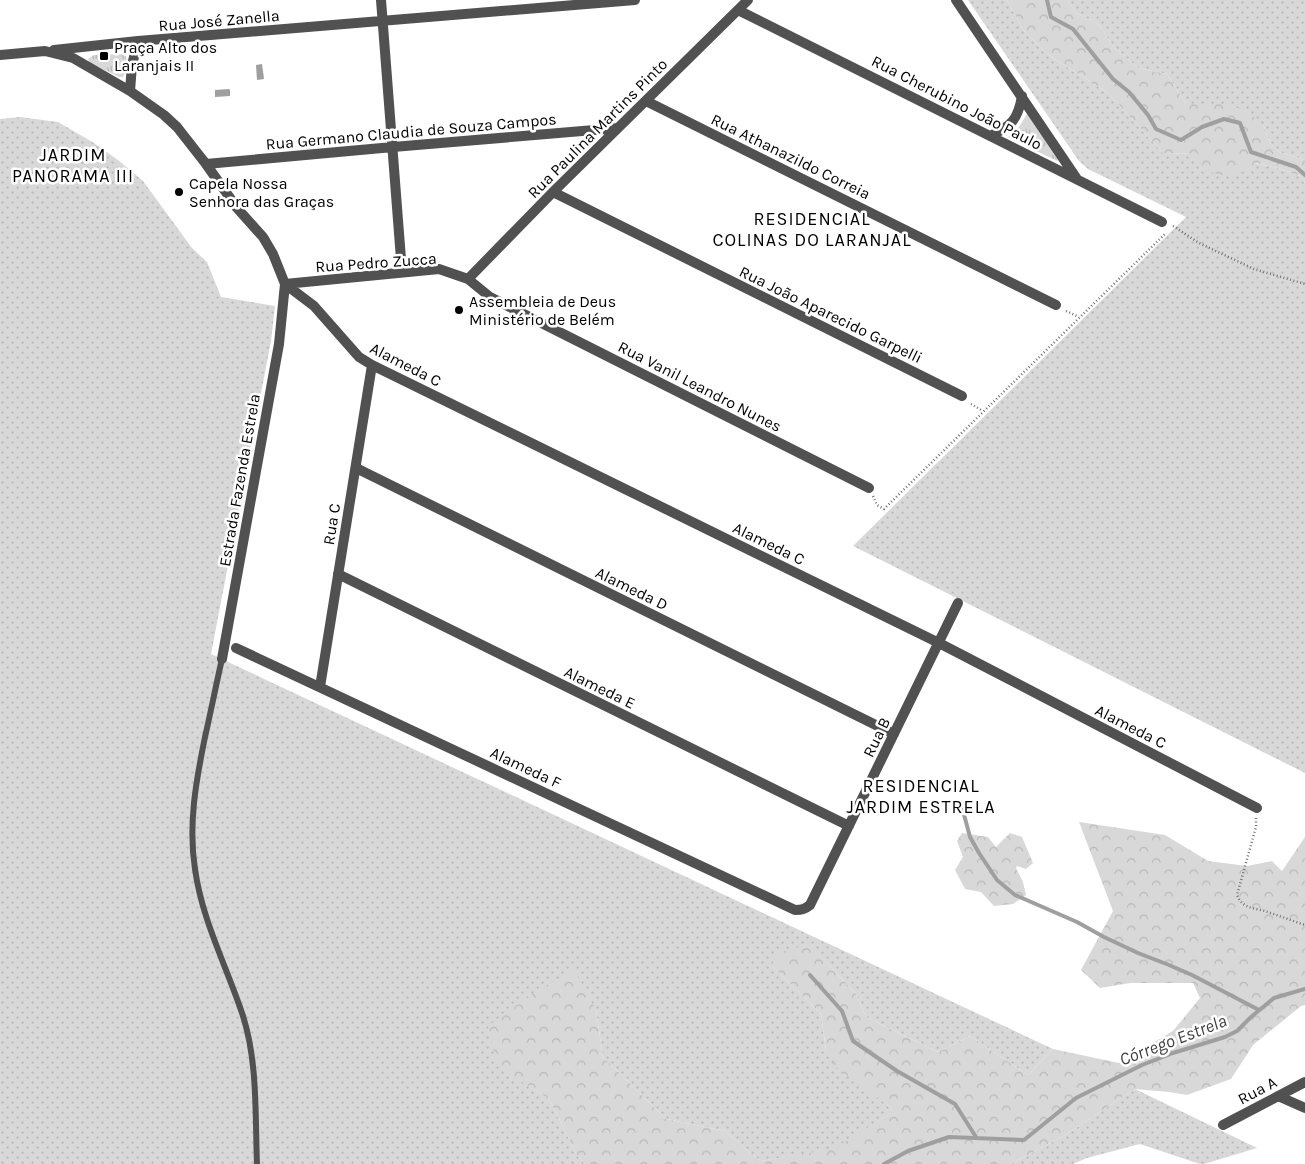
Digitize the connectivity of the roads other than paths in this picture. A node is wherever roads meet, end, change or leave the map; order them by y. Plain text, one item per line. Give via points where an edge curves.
1 (381, 0) edge
2 (636, 0) edge
3 (748, 0) edge
4 (956, 0) edge
5 (738, 10) junction
6 (383, 22) junction
7 (138, 41) junction
8 (45, 52) junction
9 (0, 55) edge
10 (130, 91) junction
11 (1022, 96) junction
12 (646, 101) junction
13 (618, 128) junction
14 (990, 136) junction
15 (392, 147) junction
16 (206, 164) junction
17 (1078, 179) junction
18 (553, 192) junction
19 (1162, 222) road end
20 (402, 272) junction
21 (468, 279) junction
22 (286, 284) junction
23 (1056, 305) road end
24 (372, 365) junction
25 (962, 396) road end
26 (356, 468) junction
27 (869, 488) road end
28 (338, 574) junction
29 (958, 603) dead end
30 (939, 643) junction
31 (236, 648) dead end
32 (222, 659) joint
33 (320, 687) junction
34 (894, 734) junction
35 (1257, 808) road end
36 (849, 826) junction
37 (804, 910) joint
38 (1305, 1082) edge
39 (1278, 1096) junction
40 (1305, 1108) edge
41 (1223, 1125) dead end
42 (258, 1164) edge

1 - 6 street
2 - 6 street, Rua José Zanella
3 - 5 street, Rua Paulina Martins Pinto
4 - 11 street
5 - 12 street, Rua Paulina Martins Pinto
5 - 14 street, Rua Cherubino João Paulo
6 - 7 street, Rua José Zanella
6 - 15 street
7 - 8 street, Rua José Zanella
7 - 10 street
8 - 9 street
8 - 10 street via 79,61
10 - 16 street via 164,115
11 - 14 street via 1016,118
11 - 17 street
12 - 13 street, Rua Paulina Martins Pinto
12 - 23 street, Rua Athanazildo Correia
13 - 15 street, Rua Germano Claudia de Souza Campos
13 - 18 street, Rua Paulina Martins Pinto
14 - 17 street, Rua Cherubino João Paulo
15 - 16 street, Rua Germano Claudia de Souza Campos
15 - 20 street
16 - 22 street via 237,208 267,242
17 - 19 street, Rua Cherubino João Paulo
18 - 21 street, Rua Paulina Martins Pinto
18 - 25 street, Rua João Aparecido Garpelli
20 - 21 street, Rua Pedro Zucca via 439,269
20 - 22 street, Rua Pedro Zucca
21 - 27 street, Rua Vanil Leandro Nunes via 490,297
22 - 24 street, Alameda C via 314,306 359,357
22 - 32 street, Estrada Fazenda Estrela via 279,344
24 - 26 street, Rua C
24 - 30 street, Alameda C
26 - 28 street, Rua C
26 - 34 street, Alameda D
28 - 33 street, Rua C
28 - 36 street, Alameda E
29 - 30 street, Rua B
30 - 34 street, Rua B
30 - 35 street, Alameda C
31 - 33 street, Alameda F
32 - 42 lane via 196,783 192,839 194,869 212,936 248,1036 254,1074
33 - 37 street, Alameda F via 795,910
34 - 36 street, Rua B
36 - 37 street, Rua B via 810,905
38 - 39 street, Rua A
39 - 40 street
39 - 41 street, Rua A

